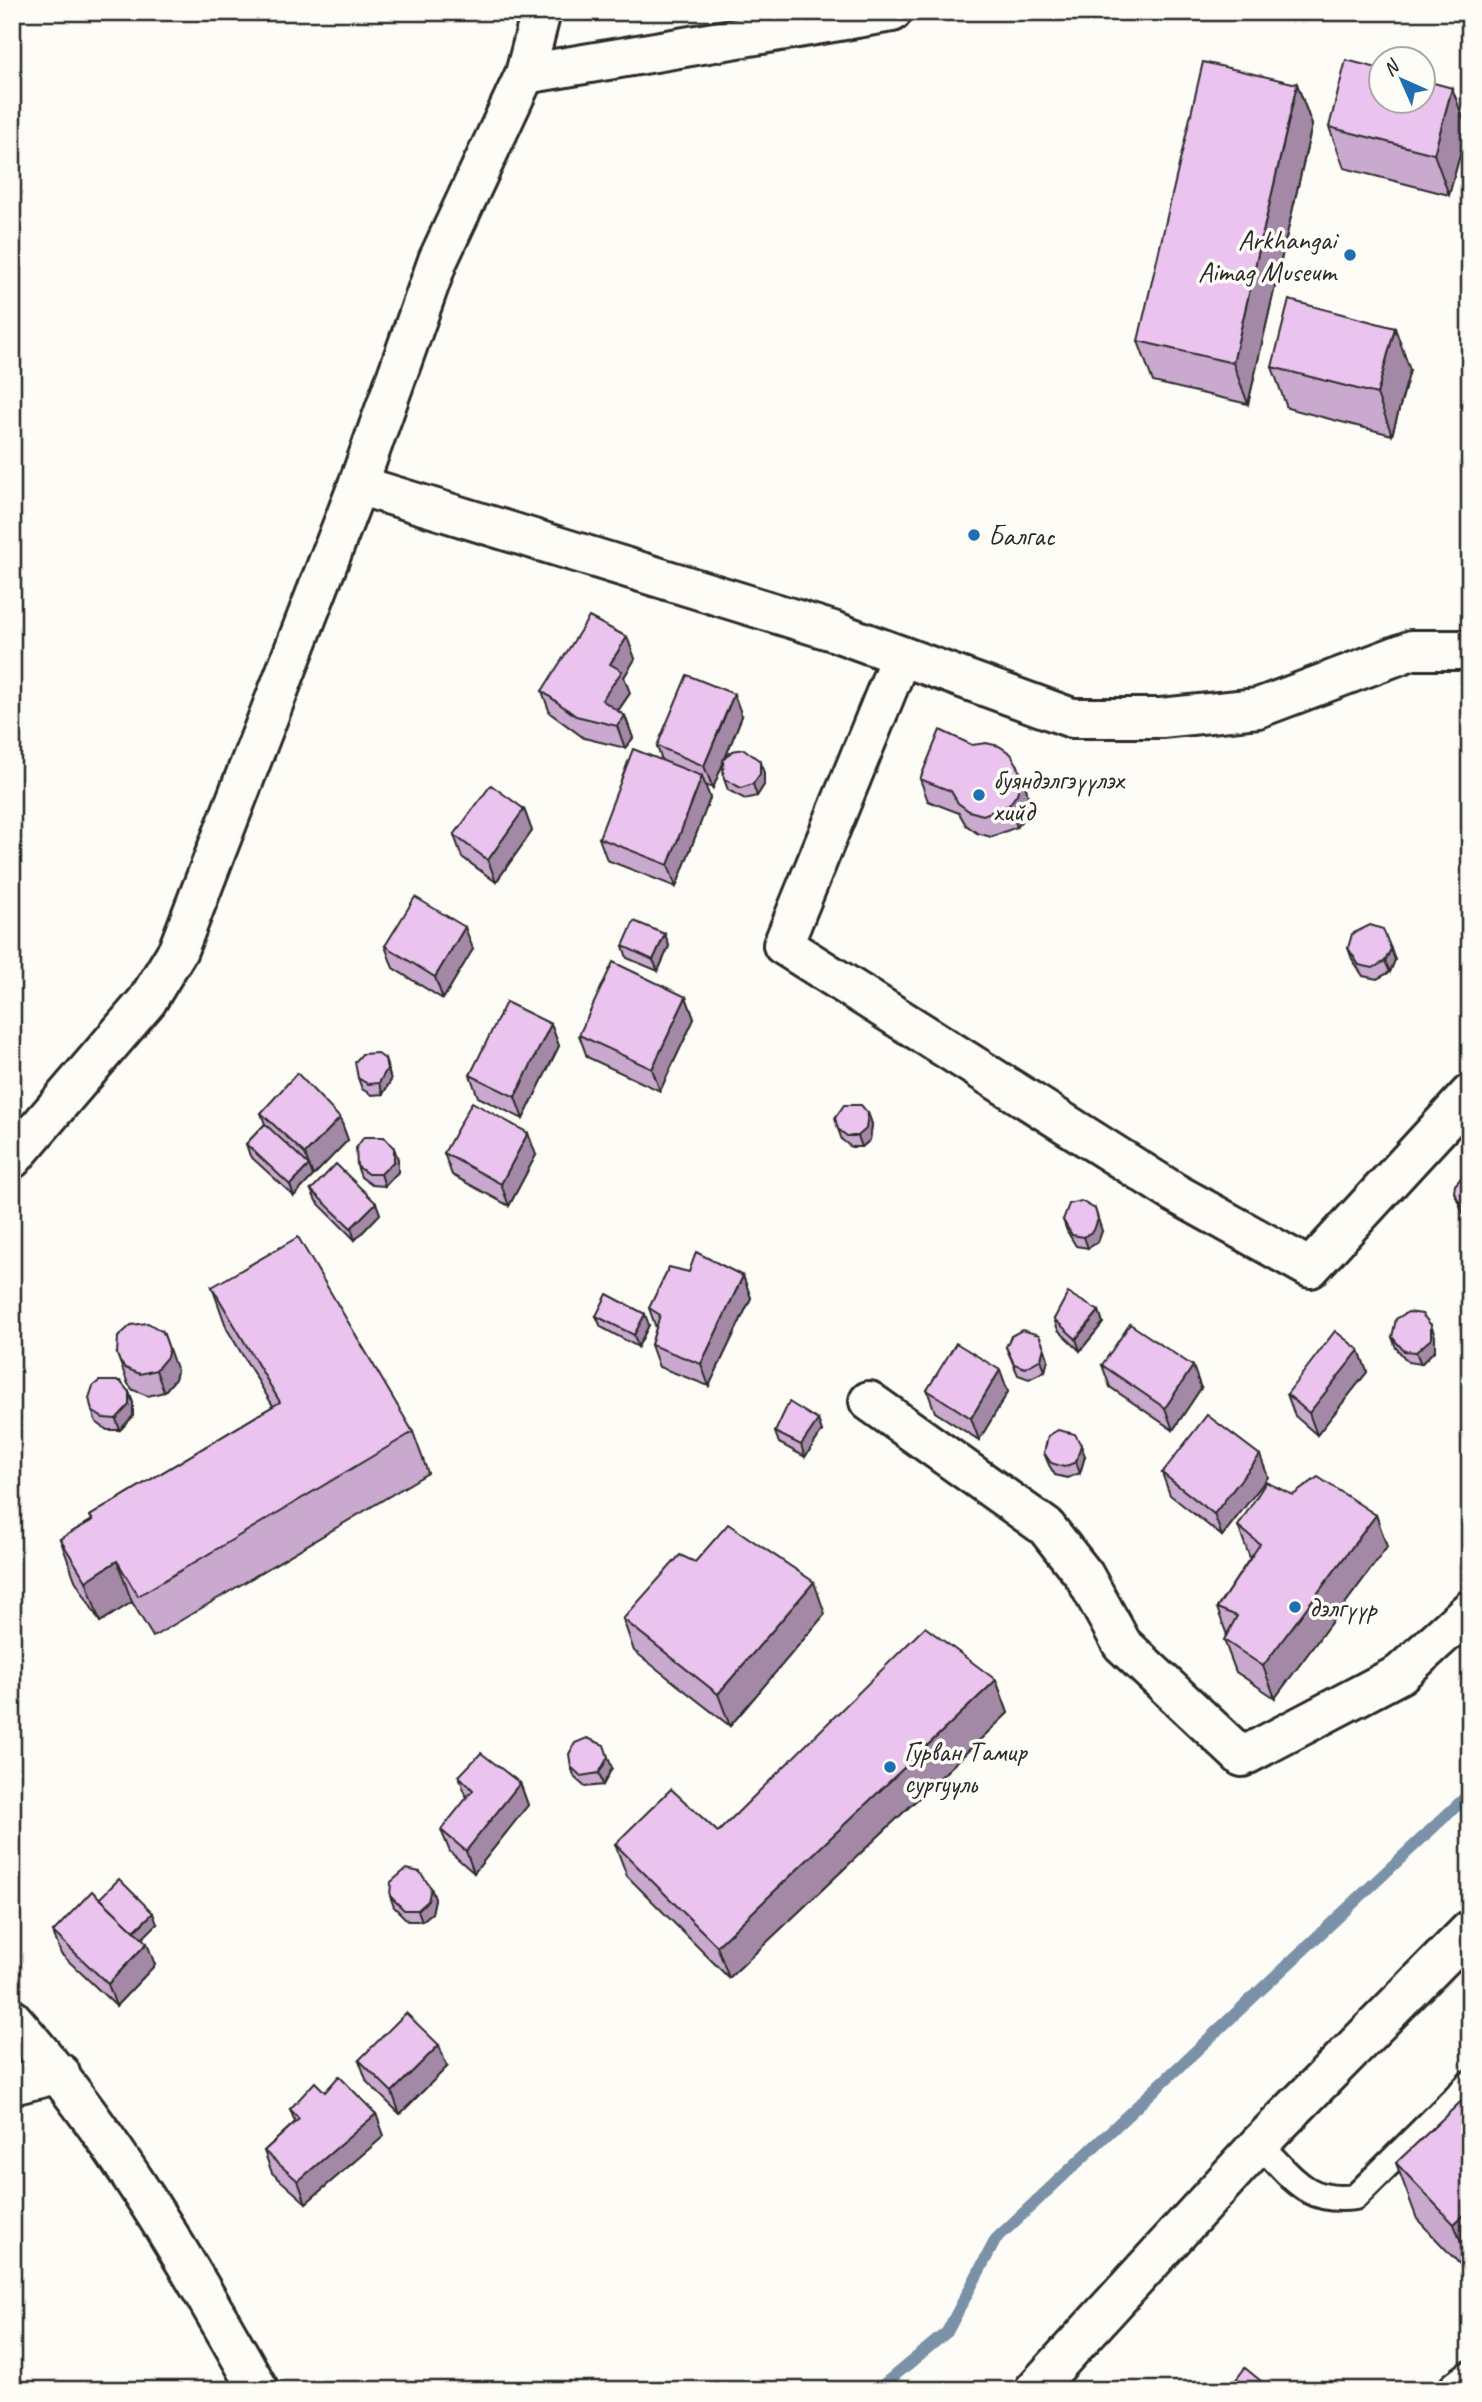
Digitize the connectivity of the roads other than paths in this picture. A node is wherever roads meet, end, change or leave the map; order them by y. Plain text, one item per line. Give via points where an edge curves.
1 (541, 12) edge
2 (892, 12) edge
3 (526, 75) junction
4 (358, 485) junction
5 (1470, 650) edge
6 (901, 656) junction
7 (1470, 1094) edge
8 (12, 1159) edge
9 (869, 1401) dead end
10 (1470, 1610) edge
11 (1470, 1930) edge
12 (12, 2019) edge
13 (60, 2073) junction
14 (1470, 2083) edge
15 (12, 2085) edge
16 (1259, 2144) junction
17 (1470, 2381) edge
18 (260, 2390) edge
19 (1034, 2390) edge
20 (1458, 2390) edge

1 - 3 street
2 - 3 street
3 - 4 street via 438,260
4 - 6 street
4 - 8 street via 178,950 146,1001
5 - 6 street via 1412,650 1258,708 1161,718 1072,718
6 - 7 street via 783,945 1175,1193 1310,1268
9 - 10 street via 1046,1527 1084,1575 1122,1644 1242,1757 1400,1674
11 - 16 street
12 - 13 street
13 - 15 street
13 - 18 street via 179,2248
14 - 16 lane via 1354,2197 1330,2201 1307,2191
16 - 19 street
17 - 20 street

